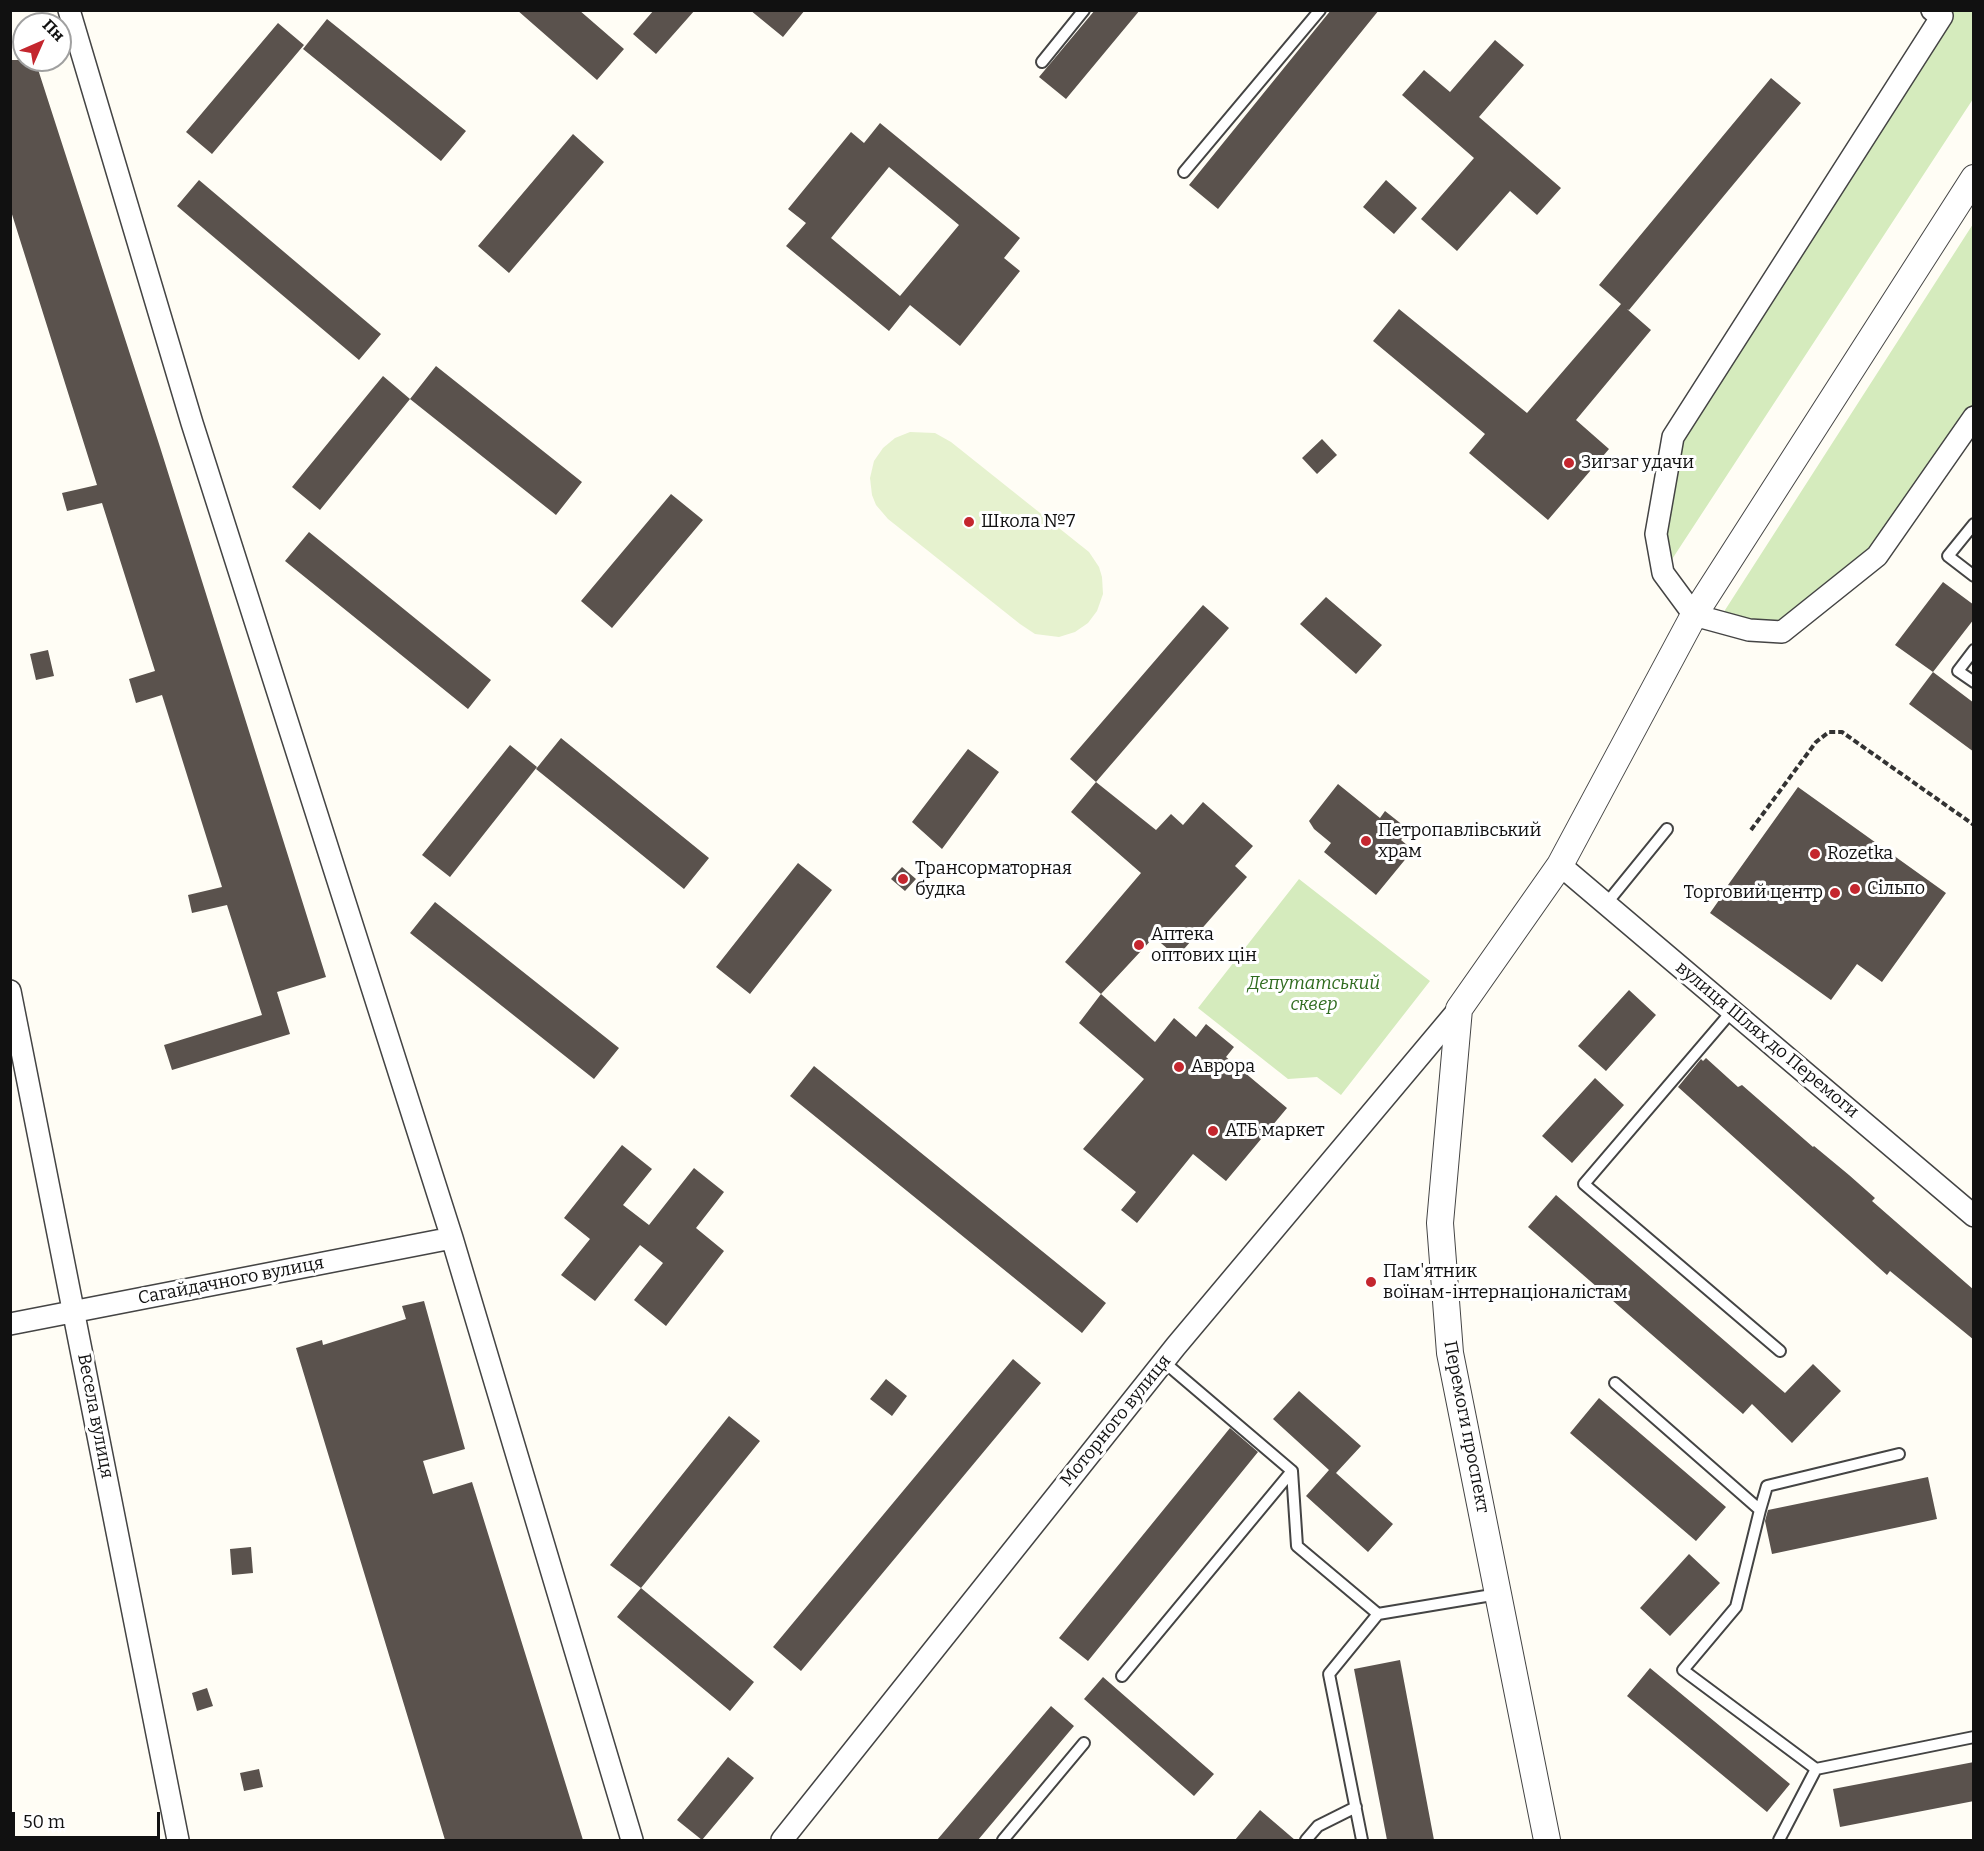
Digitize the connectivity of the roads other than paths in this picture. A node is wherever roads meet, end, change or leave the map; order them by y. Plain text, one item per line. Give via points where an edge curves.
1 (69, 10) edge
2 (1084, 10) edge
3 (1320, 10) edge
4 (1932, 10) edge
5 (1042, 62) dead end
6 (1184, 172) dead end
7 (1974, 178) edge
8 (1974, 417) edge
9 (1974, 524) edge
10 (1974, 576) edge
11 (1694, 615) junction
12 (1974, 650) edge
13 (1974, 682) edge
14 (1667, 829) dead end
15 (1560, 865) junction
16 (1606, 904) junction
17 (10, 991) edge
18 (1459, 1009) junction
19 (1732, 1011) junction
20 (1974, 1216) edge
21 (452, 1238) junction
22 (75, 1311) junction
23 (10, 1324) edge
24 (1780, 1351) dead end
25 (1164, 1362) junction
26 (1615, 1383) dead end
27 (1899, 1454) dead end
28 (1292, 1471) junction
29 (1760, 1510) junction
30 (1498, 1594) junction
31 (1378, 1614) junction
32 (1122, 1676) dead end
33 (1974, 1737) edge
34 (1084, 1743) dead end
35 (1815, 1769) junction
36 (1356, 1808) junction
37 (178, 1840) edge
38 (632, 1840) edge
39 (782, 1840) edge
40 (1003, 1840) edge
41 (1306, 1840) edge
42 (1362, 1840) edge
43 (1547, 1840) edge
44 (1779, 1840) edge

1 - 21 street via 196,434
2 - 5 lane
3 - 6 lane
4 - 11 street via 1942,16 1673,438 1656,534 1663,573
7 - 11 street
8 - 11 street via 1877,556 1782,632 1749,630
9 - 10 lane via 1948,556
11 - 15 street
12 - 13 lane via 1959,670
14 - 16 lane
15 - 16 street, вулиця Шлях до Перемоги
15 - 18 street
16 - 19 street, вулиця Шлях до Перемоги
17 - 22 street, Весела вулиця
18 - 25 street, Моторного вулиця
18 - 30 street, Перемоги проспект via 1440,1223 1450,1353
19 - 20 street, вулиця Шлях до Перемоги
19 - 24 lane via 1584,1184
21 - 22 street, Сагайдачного вулиця
21 - 38 street
22 - 23 street, Сагайдачного вулиця
22 - 37 street, Весела вулиця
25 - 28 lane
25 - 39 street, Моторного вулиця
26 - 29 lane
27 - 29 lane via 1767,1486
28 - 31 lane via 1297,1546
28 - 32 lane
29 - 35 lane via 1736,1607 1683,1670
30 - 31 lane
30 - 43 street, Перемоги проспект
31 - 36 lane via 1329,1674
33 - 35 lane
34 - 40 lane
35 - 44 lane
36 - 41 lane via 1318,1826
36 - 42 lane

